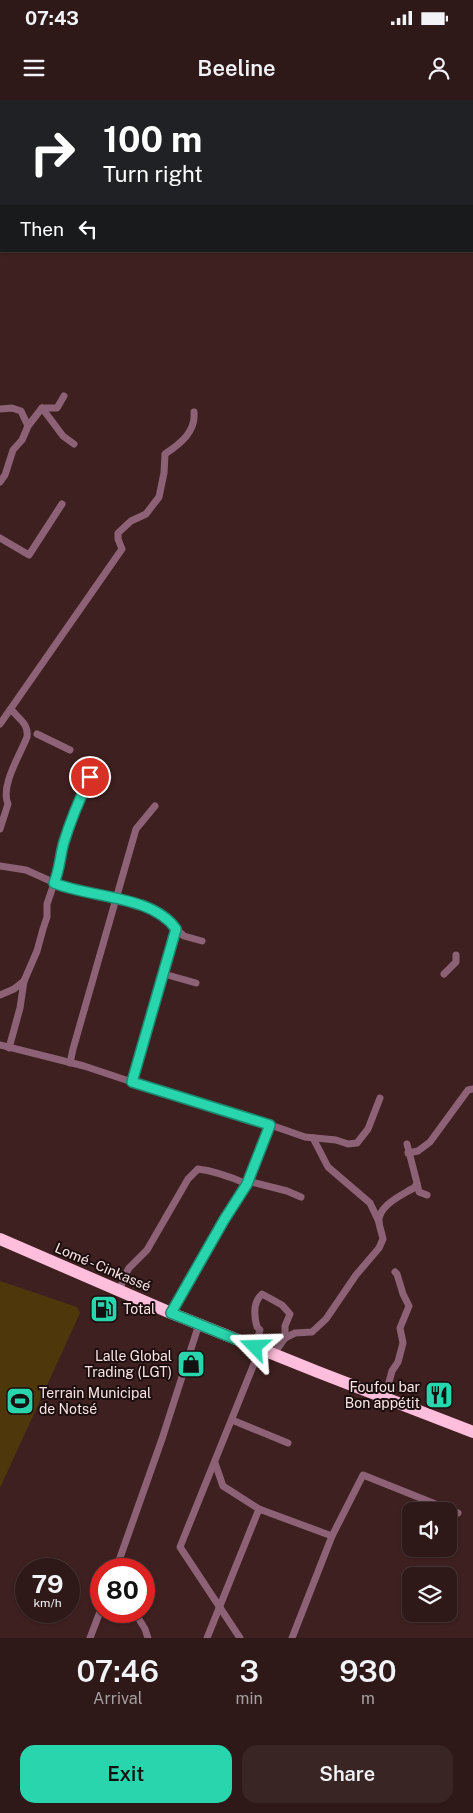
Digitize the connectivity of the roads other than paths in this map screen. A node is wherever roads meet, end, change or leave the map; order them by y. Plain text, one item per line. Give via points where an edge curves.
1 (64, 396) dead end
2 (42, 408) junction
3 (0, 409) edge
4 (194, 412) dead end
5 (28, 426) junction
6 (74, 444) dead end
7 (0, 482) edge
8 (62, 504) dead end
9 (0, 538) edge
10 (12, 709) junction
11 (0, 724) edge
12 (37, 734) dead end
13 (70, 750) dead end
14 (108, 778) dead end
15 (155, 806) dead end
16 (0, 829) edge
17 (0, 866) edge
18 (54, 883) junction
19 (116, 898) junction
20 (176, 929) junction
21 (202, 941) dead end
22 (456, 955) dead end
23 (164, 974) junction
24 (444, 974) dead end
25 (24, 981) junction
26 (196, 983) dead end
27 (0, 995) edge
28 (0, 1045) edge
29 (9, 1048) junction
30 (70, 1063) junction
31 (132, 1082) junction
32 (473, 1089) edge
33 (380, 1098) dead end
34 (270, 1125) junction
35 (313, 1138) junction
36 (407, 1144) dead end
37 (408, 1153) junction
38 (247, 1182) junction
39 (417, 1183) junction
40 (408, 1192) junction
41 (301, 1197) dead end
42 (379, 1222) junction
43 (0, 1239) edge
44 (394, 1272) dead end
45 (120, 1291) junction
46 (171, 1313) junction
47 (199, 1324) junction
48 (285, 1338) junction
49 (257, 1348) junction
50 (274, 1354) junction
51 (390, 1400) junction
52 (232, 1420) junction
53 (473, 1432) edge
54 (288, 1443) dead end
55 (215, 1463) junction
56 (259, 1509) junction
57 (458, 1513) dead end
58 (332, 1536) junction
59 (120, 1558) edge
60 (220, 1608) junction
61 (96, 1623) edge
62 (141, 1623) edge
63 (145, 1629) junction
64 (90, 1638) edge
65 (142, 1638) edge
66 (148, 1638) edge
67 (207, 1638) edge
68 (240, 1638) edge
69 (292, 1638) edge

1 - 2 street via 57,408
2 - 5 street
2 - 6 street via 63,436
3 - 5 street via 21,411
4 - 10 street via 195,420 188,435 165,454 159,497 146,514 131,521 118,534 122,550
5 - 7 street
8 - 9 street via 29,555
10 - 11 street
10 - 16 street via 26,724 28,732 6,788 8,804
12 - 13 street
14 - 18 street via 90,777 73,814
15 - 19 street via 136,829
17 - 18 street via 26,870
18 - 19 street
18 - 25 street via 39,944
19 - 20 street via 160,913
19 - 30 street
20 - 21 street via 184,936
20 - 23 street
22 - 24 street via 456,962
23 - 26 street
23 - 31 street
25 - 27 street
25 - 29 street
28 - 29 street
29 - 30 street
30 - 31 street
31 - 34 street
32 - 37 street via 468,1090 430,1142 418,1152
33 - 35 street via 368,1129 357,1143
34 - 35 street
34 - 38 street
35 - 42 street via 328,1167 370,1202
36 - 37 street
37 - 39 street
38 - 41 street
38 - 45 street via 198,1169 188,1179 147,1250 129,1268
38 - 46 street
39 - 40 street
39 - 40 street via 423,1193
40 - 42 street via 387,1204
42 - 48 street via 384,1239 326,1319 312,1332
43 - 45 highway, Lomé - Cinkassé
44 - 51 street via 409,1306 400,1328 403,1343 389,1382
45 - 46 highway, Lomé - Cinkassé
46 - 47 highway, Lomé - Cinkassé
47 - 49 highway, Lomé - Cinkassé
47 - 59 street
48 - 49 street via 290,1314 282,1305 262,1294 255,1303 256,1323 260,1330
48 - 50 street
49 - 50 highway, Lomé - Cinkassé
49 - 52 street
50 - 51 highway, Lomé - Cinkassé
51 - 53 highway, Lomé - Cinkassé
52 - 54 street
52 - 55 street
55 - 56 street via 223,1486
55 - 60 street via 180,1547
56 - 58 street
56 - 60 street
57 - 58 street via 363,1475
58 - 69 street
60 - 67 street
60 - 68 street
61 - 64 street
62 - 63 street
63 - 65 street
63 - 66 street

